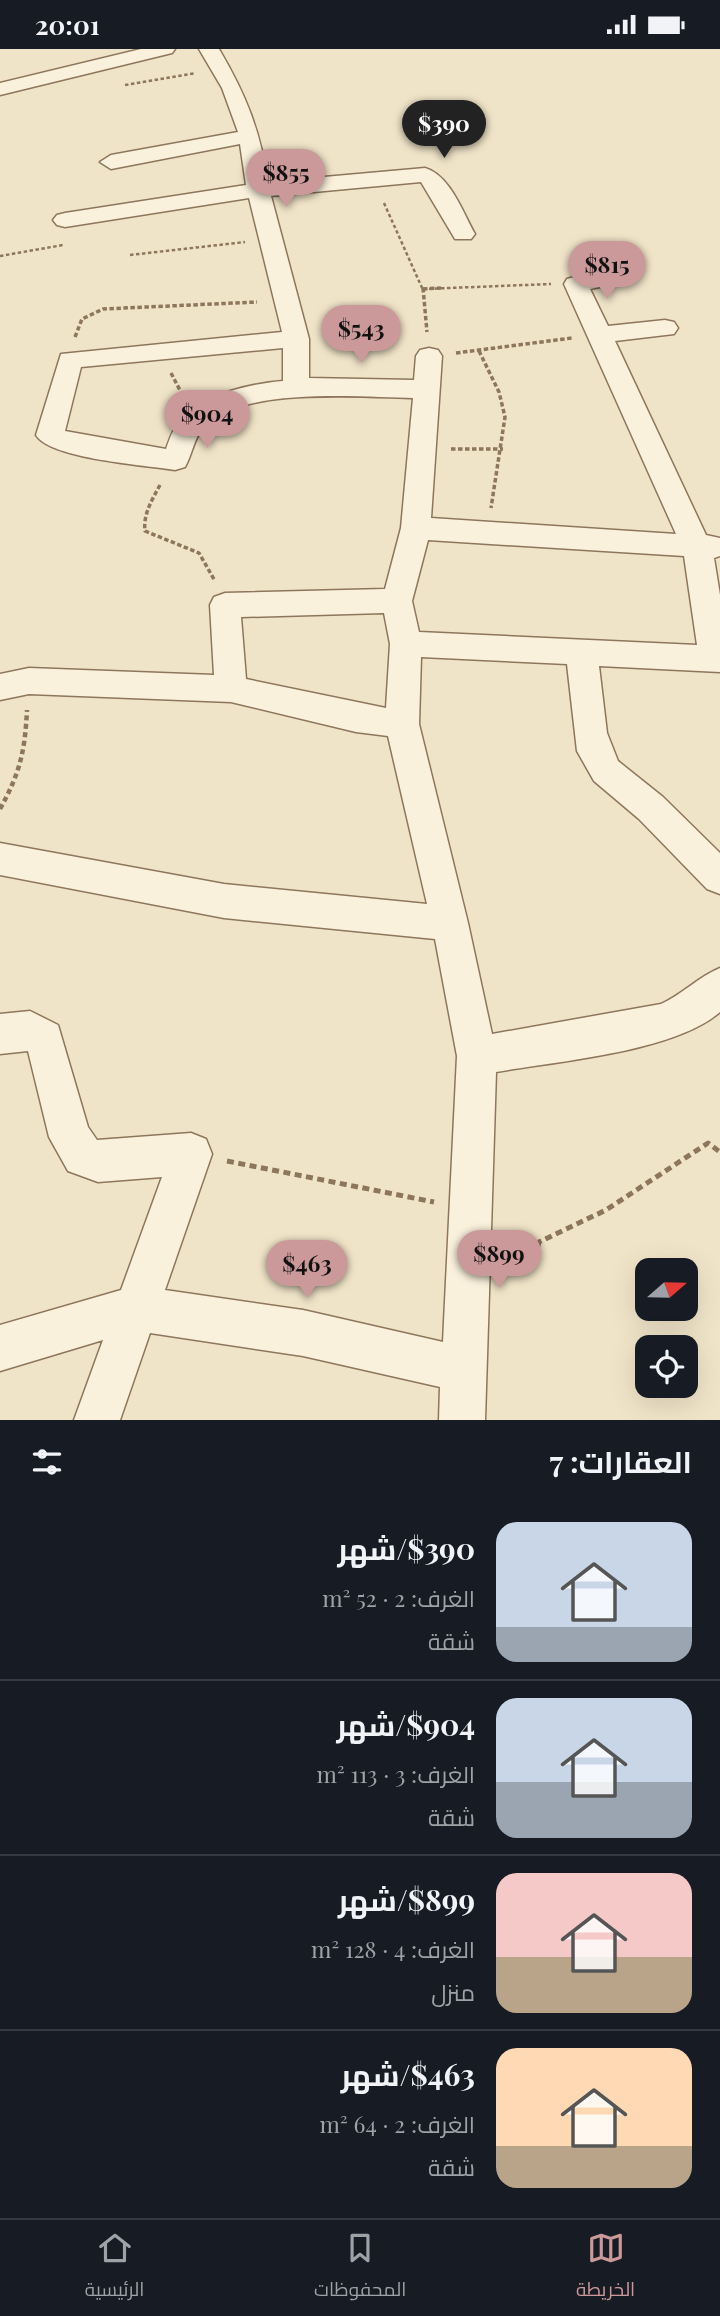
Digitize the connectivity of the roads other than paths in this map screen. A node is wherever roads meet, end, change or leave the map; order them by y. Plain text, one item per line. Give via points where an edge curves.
1 (166, 49) edge
2 (215, 59) edge
3 (0, 89) edge
4 (250, 136) junction
5 (111, 162) dead end
6 (258, 190) junction
7 (65, 220) dead end
8 (463, 234) dead end
9 (621, 276) dead end
10 (665, 328) dead end
11 (597, 335) junction
12 (296, 339) junction
13 (429, 356) road end
14 (296, 389) junction
15 (425, 389) junction
16 (416, 528) junction
17 (709, 547) edge
18 (397, 601) junction
19 (406, 644) junction
20 (582, 655) junction
21 (718, 659) edge
22 (15, 684) edge
23 (231, 689) junction
24 (402, 724) junction
25 (0, 859) edge
26 (720, 877) edge
27 (450, 923) junction
28 (720, 987) edge
29 (0, 1034) edge
30 (477, 1056) junction
31 (136, 1308) junction
32 (0, 1348) edge
33 (464, 1370) junction
34 (97, 1420) edge
35 (462, 1420) edge

1 - 3 street
2 - 4 street
4 - 5 street
4 - 6 street
6 - 7 street
6 - 8 street via 431,177
6 - 12 street
9 - 11 street via 576,283
10 - 11 street
11 - 17 street
12 - 14 street
12 - 14 street via 70,360 50,435 64,442 175,460 195,419 248,394
13 - 15 street
14 - 15 street
15 - 16 street
16 - 17 street
16 - 18 street
17 - 21 street
18 - 19 street
18 - 23 street via 225,604
19 - 20 street
19 - 24 street
20 - 21 street
20 - 26 street via 590,733 606,771 651,808
22 - 23 street
23 - 24 street
24 - 27 street
25 - 27 street via 223,902 356,918
27 - 30 street
28 - 30 street via 694,1009 662,1023
29 - 31 street via 30,1031 44,1039 70,1137 83,1156 98,1161 191,1154
30 - 33 street
31 - 32 street
31 - 33 street via 303,1333
31 - 34 street
33 - 35 street

